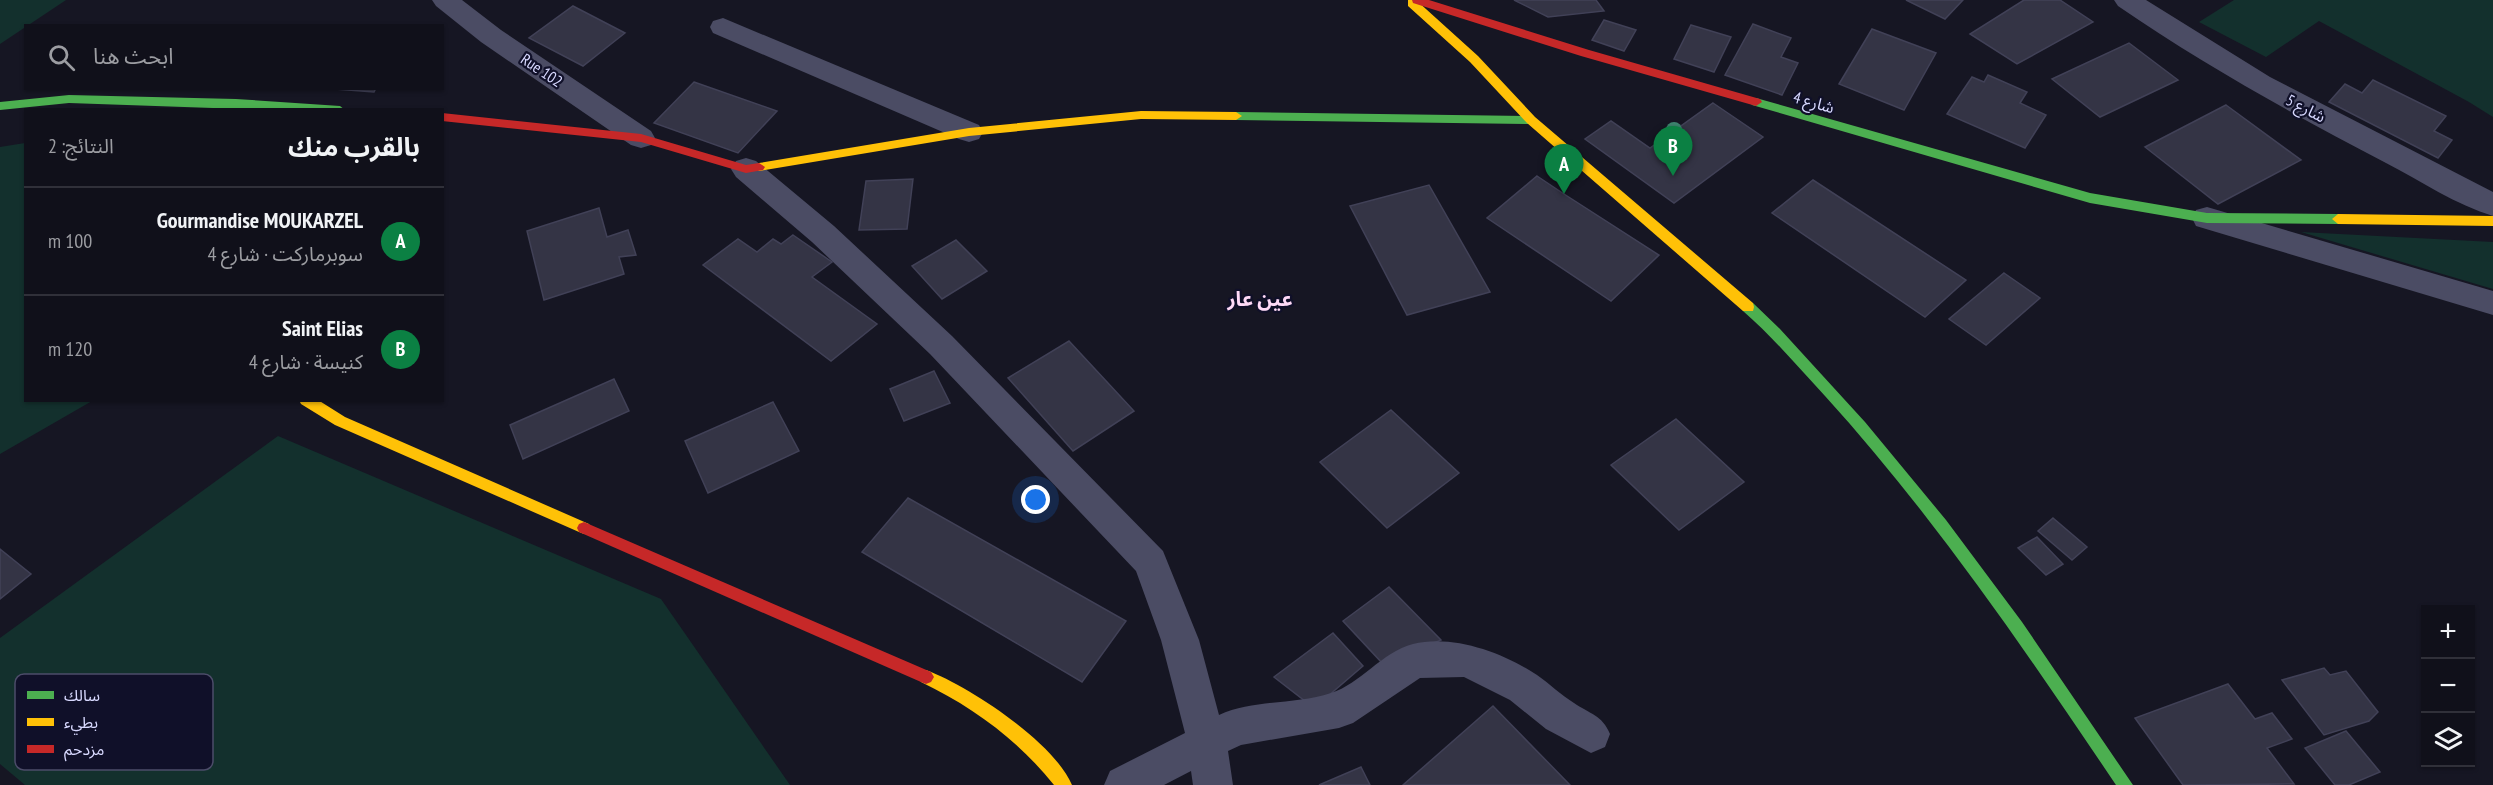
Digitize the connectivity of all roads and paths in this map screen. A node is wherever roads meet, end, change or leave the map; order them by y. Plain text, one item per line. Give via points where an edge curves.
1 (446, 0) edge
2 (1409, 0) edge
3 (1416, 0) edge
4 (2127, 0) edge
5 (723, 27) dead end
6 (74, 104) edge
7 (0, 106) edge
8 (310, 108) edge
9 (444, 117) edge
10 (1531, 120) junction
11 (969, 132) junction
12 (641, 138) junction
13 (746, 169) junction
14 (2493, 205) edge
15 (2207, 218) junction
16 (2493, 221) edge
17 (2493, 303) edge
18 (309, 402) edge
19 (1591, 734) dead end
20 (1207, 741) junction
21 (1064, 785) edge
22 (1124, 785) edge
23 (1213, 785) edge
24 (2124, 785) edge

1 - 12 street, Rue 102 via 491,36
2 - 10 street via 1474,59
3 - 15 street, شارع 4 via 1585,53 2090,198
4 - 14 street, شارع 5 via 2259,84
5 - 11 street
6 - 7 street
6 - 8 street via 236,103
9 - 12 street
10 - 11 street via 1141,115
10 - 24 street via 1752,310 1848,411 1947,530 2040,658
11 - 13 street
12 - 13 street
13 - 20 street via 824,234 941,345 1150,562 1180,640
15 - 16 street, شارع 4
15 - 17 street
18 - 21 street via 340,422 954,689 1010,726 1049,764
19 - 20 street via 1523,687 1464,660 1414,661 1339,710 1236,727
20 - 22 street
20 - 23 street

